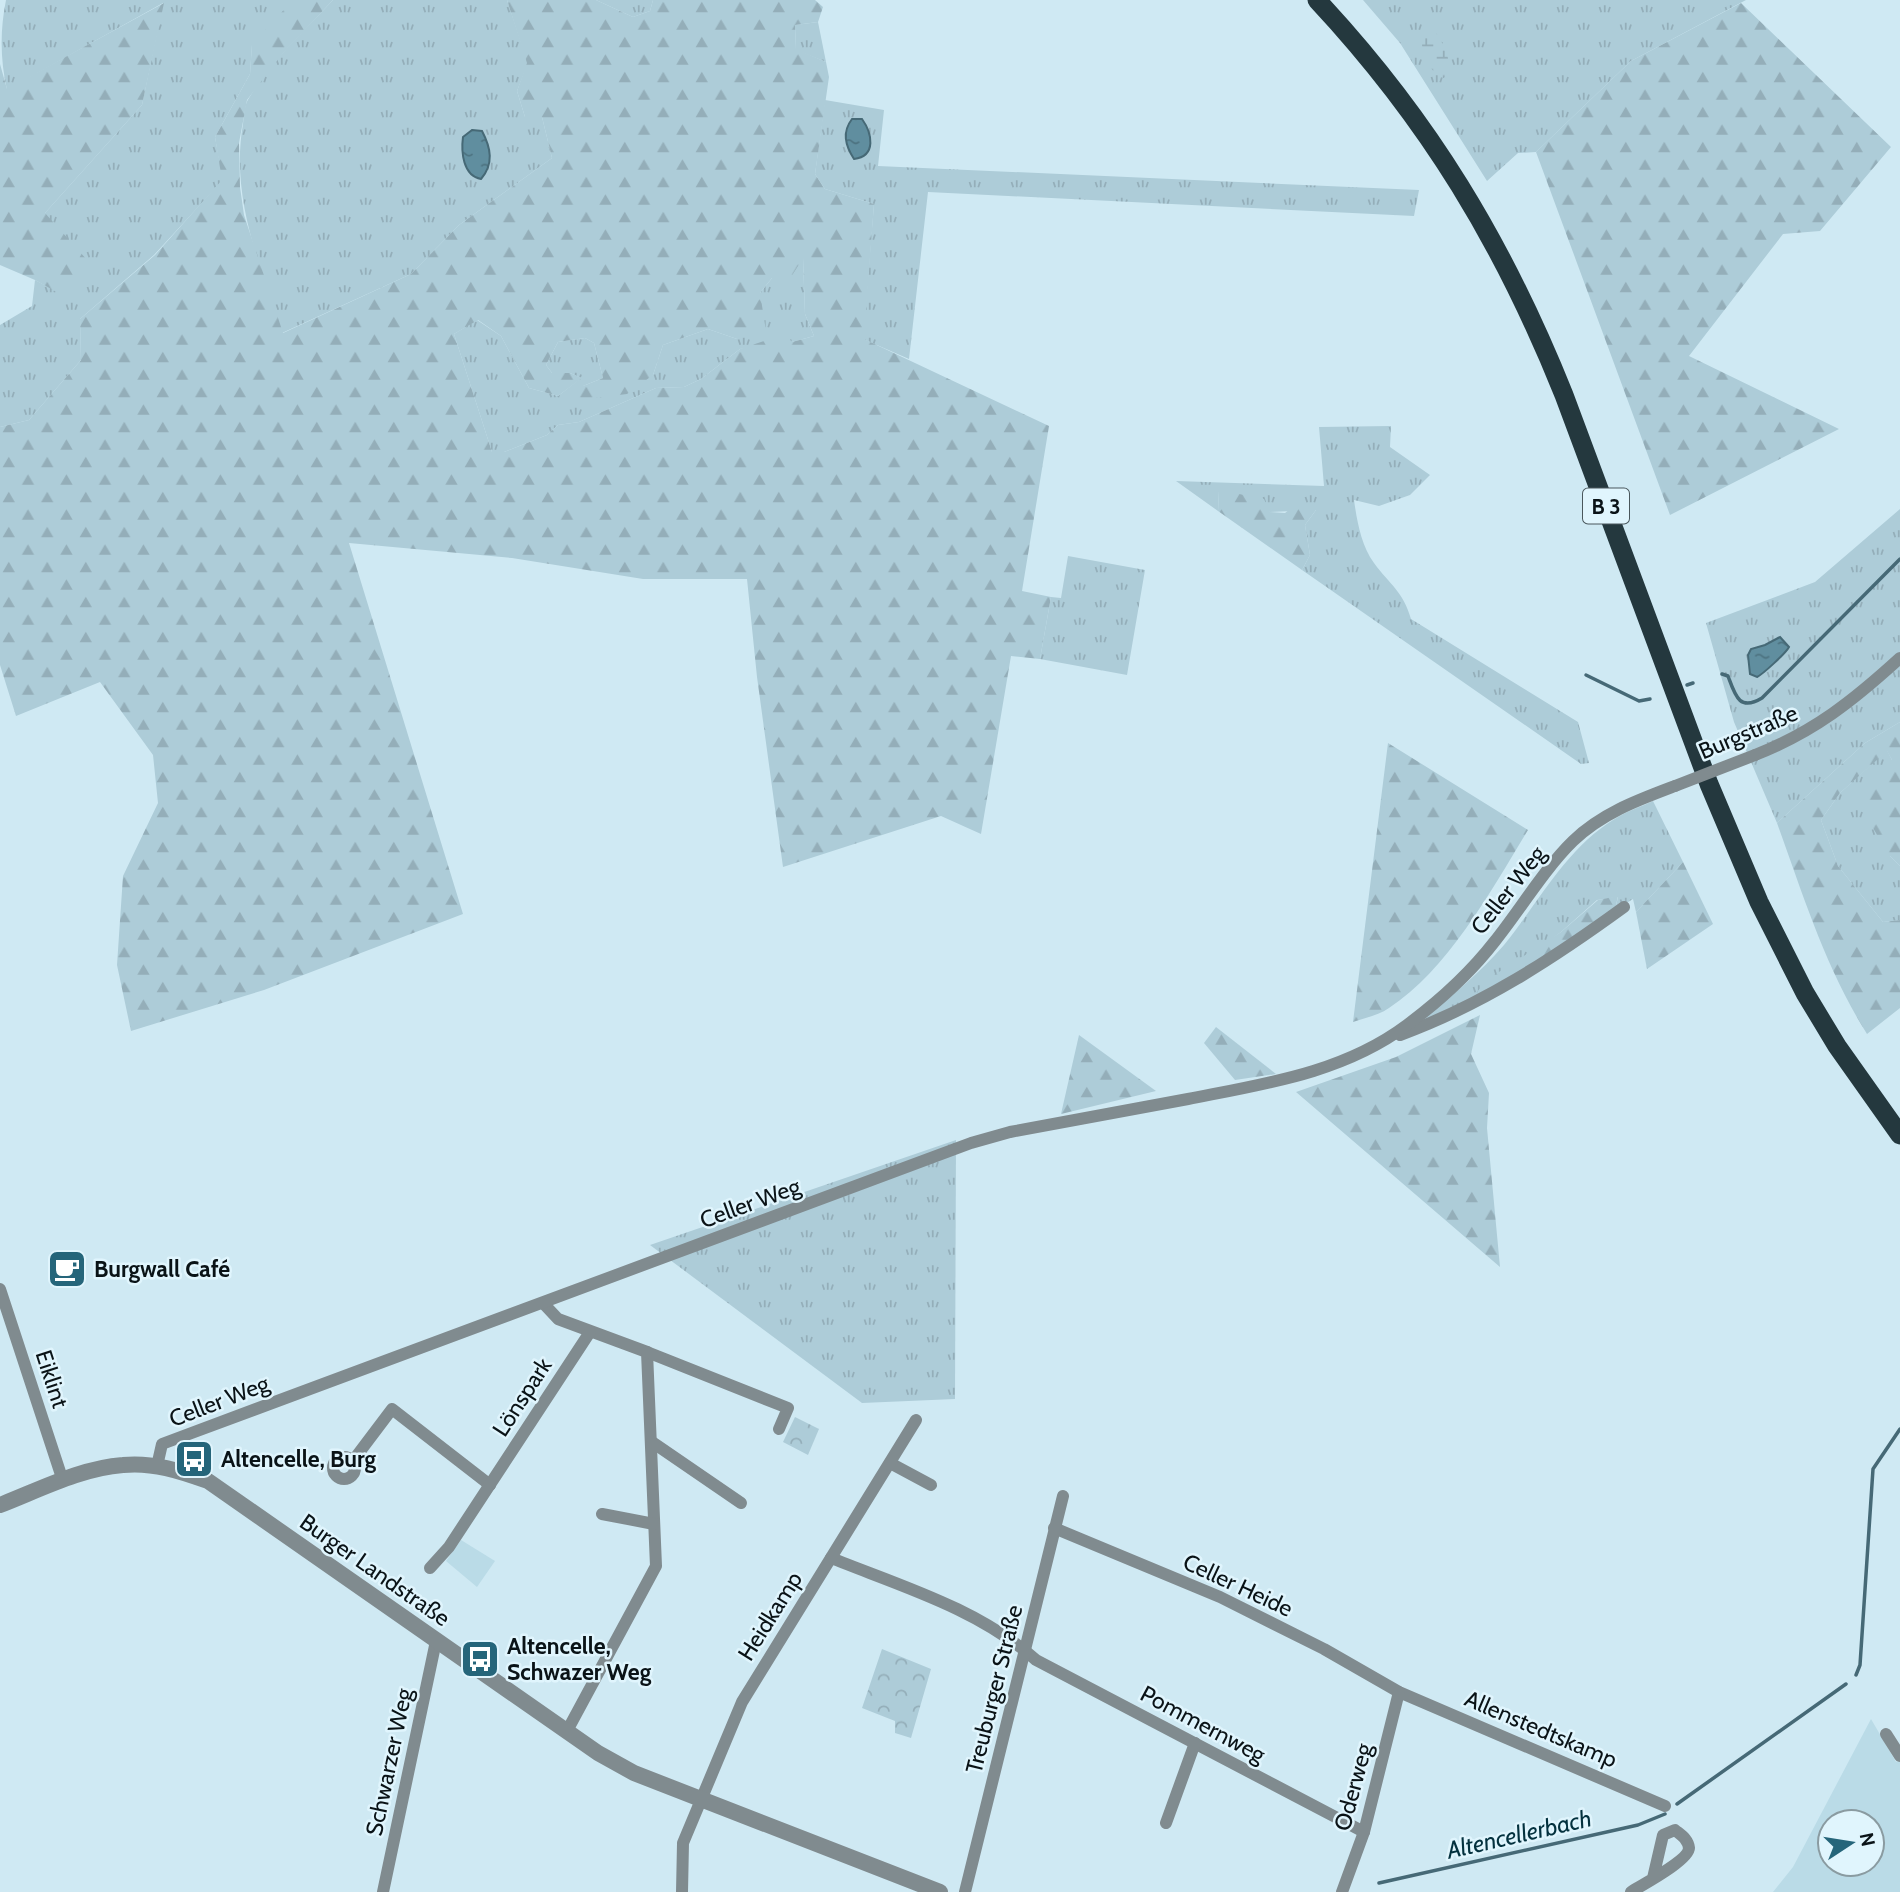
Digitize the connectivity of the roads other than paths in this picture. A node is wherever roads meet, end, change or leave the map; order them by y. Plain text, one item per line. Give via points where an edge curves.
1 (1317, 0) edge
2 (1900, 658) edge
3 (1675, 786) joint
4 (1624, 906) dead end
5 (1386, 1040) junction
6 (1900, 1135) edge
7 (0, 1289) edge
8 (543, 1303) junction
9 (590, 1332) junction
10 (646, 1352) junction
11 (916, 1420) dead end
12 (779, 1429) dead end
13 (652, 1442) junction
14 (352, 1462) dead end
15 (890, 1463) junction
16 (157, 1466) junction
17 (63, 1481) junction
18 (490, 1485) junction
19 (931, 1485) dead end
20 (1063, 1496) dead end
21 (741, 1503) dead end
22 (0, 1504) edge
23 (602, 1514) dead end
24 (654, 1524) junction
25 (1054, 1528) junction
26 (831, 1558) junction
27 (430, 1568) dead end
28 (436, 1641) junction
29 (1026, 1651) junction
30 (1399, 1692) junction
31 (567, 1731) junction
32 (1886, 1734) dead end
33 (1195, 1743) junction
34 (1900, 1756) edge
35 (700, 1799) junction
36 (1665, 1805) dead end
37 (1166, 1823) dead end
38 (1364, 1832) junction
39 (1653, 1878) dead end
40 (383, 1892) edge
41 (682, 1892) edge
42 (940, 1892) edge
43 (964, 1892) edge
44 (1342, 1892) edge
45 (1631, 1892) edge

1 - 6 highway, B 3 via 1371,61 1436,147 1502,257 1541,336 1709,784 1759,902 1825,1024
2 - 3 street, Burgstraße, bridge via 1821,723 1779,746
3 - 5 street, Celler Weg via 1610,813 1572,842 1493,945
4 - 5 street, Celler Weg via 1512,983 1450,1016
5 - 8 street, Celler Weg via 1299,1076 971,1143
7 - 17 street, Eiklint
8 - 9 street via 558,1319
8 - 16 street, Celler Weg via 162,1444
9 - 10 street
9 - 18 street, Lönspark
10 - 12 street via 789,1408
10 - 13 street
11 - 15 street, Heidkamp
13 - 21 street
13 - 24 street
14 - 18 street via 392,1409
15 - 19 street
15 - 26 street, Heidkamp
16 - 17 street, Burger Landstraße via 124,1465
16 - 28 street, Burger Landstraße via 208,1481
17 - 22 street, Burger Landstraße
18 - 27 street, Lönspark
20 - 25 street, Treuburger Straße
23 - 24 street
24 - 31 street via 656,1566
25 - 29 street, Treuburger Straße
25 - 30 street, Celler Heide via 1220,1597
26 - 29 street, Pommernweg via 946,1604 1004,1634
26 - 35 street, Heidkamp via 742,1702
28 - 31 street, Burger Landstraße
28 - 40 street, Schwarzer Weg
29 - 33 street, Pommernweg
29 - 43 street, Treuburger Straße
30 - 36 street, Allenstedtskamp
30 - 38 street, Oderweg
31 - 35 street, Burger Landstraße via 635,1773
32 - 34 street
33 - 37 street
33 - 38 street, Pommernweg
35 - 41 street, Heidkamp via 683,1843
35 - 42 street, Burger Landstraße
38 - 44 street, Oderweg
39 - 45 street

